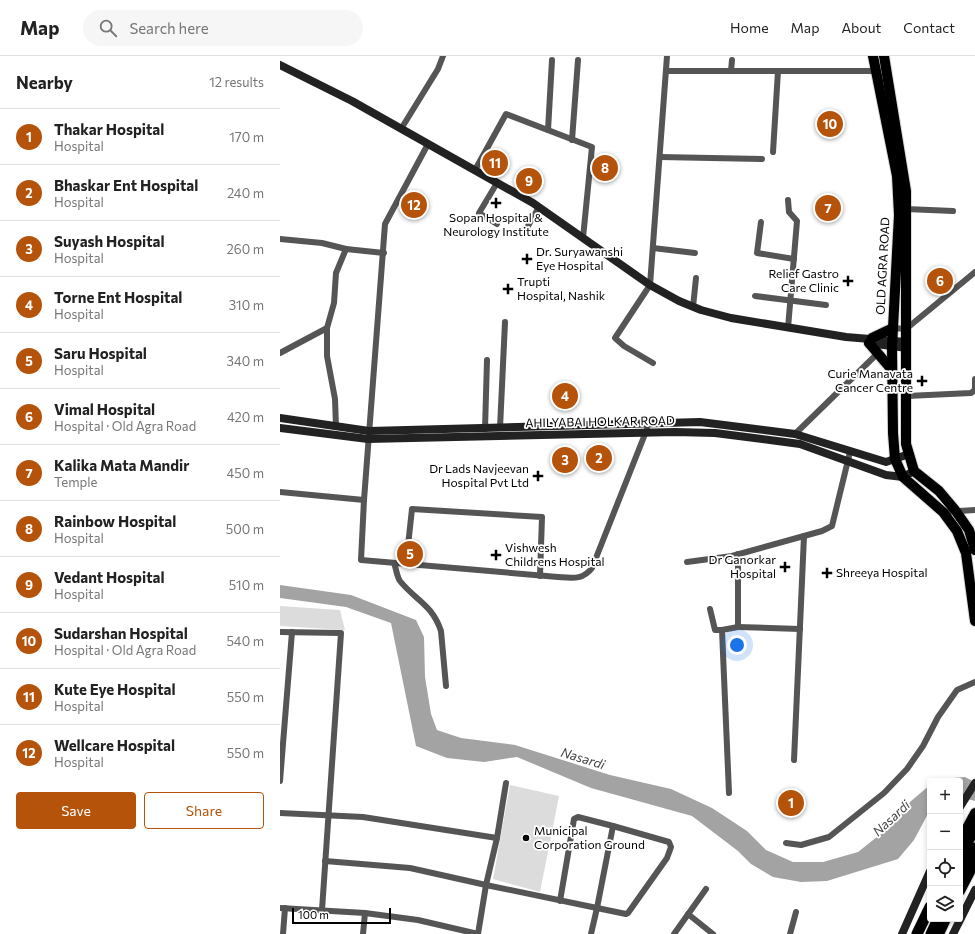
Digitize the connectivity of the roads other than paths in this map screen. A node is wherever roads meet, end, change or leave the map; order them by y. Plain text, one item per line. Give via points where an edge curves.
1 (443, 56) edge
2 (667, 56) edge
3 (873, 56) edge
4 (884, 56) edge
5 (552, 60) dead end
6 (578, 60) dead end
7 (732, 60) dead end
8 (280, 65) edge
9 (748, 66) dead end
10 (666, 71) junction
11 (731, 71) junction
12 (741, 71) junction
13 (778, 71) junction
14 (876, 71) junction
15 (401, 129) junction
16 (548, 130) junction
17 (572, 140) junction
18 (428, 144) junction
19 (773, 152) dead end
20 (660, 157) junction
21 (762, 159) dead end
22 (475, 170) junction
23 (497, 183) junction
24 (788, 200) dead end
25 (539, 207) junction
26 (906, 209) junction
27 (953, 211) dead end
28 (761, 222) dead end
29 (497, 224) dead end
30 (525, 230) dead end
31 (583, 238) junction
32 (280, 239) edge
33 (653, 248) junction
34 (346, 249) junction
35 (384, 253) junction
36 (695, 253) dead end
37 (794, 259) junction
38 (975, 272) edge
39 (696, 278) dead end
40 (650, 285) junction
41 (755, 296) dead end
42 (790, 301) junction
43 (826, 305) dead end
44 (693, 307) junction
45 (505, 322) dead end
46 (326, 328) junction
47 (788, 328) junction
48 (893, 328) junction
49 (906, 329) junction
50 (871, 341) junction
51 (892, 344) junction
52 (907, 345) junction
53 (280, 353) edge
54 (878, 353) junction
55 (487, 360) dead end
56 (653, 363) dead end
57 (892, 370) junction
58 (975, 379) edge
59 (907, 396) junction
60 (280, 418) edge
61 (648, 422) junction
62 (336, 427) junction
63 (280, 428) edge
64 (500, 428) junction
65 (485, 429) junction
66 (647, 432) junction
67 (795, 434) junction
68 (369, 435) junction
69 (908, 449) junction
70 (850, 452) junction
71 (895, 459) junction
72 (849, 461) junction
73 (914, 471) junction
74 (902, 477) junction
75 (280, 492) edge
76 (364, 500) junction
77 (956, 510) junction
78 (975, 510) edge
79 (944, 512) junction
80 (804, 536) junction
81 (975, 550) edge
82 (738, 554) junction
83 (687, 562) dead end
84 (394, 563) junction
85 (406, 564) junction
86 (540, 576) junction
87 (710, 609) dead end
88 (975, 621) edge
89 (738, 627) junction
90 (800, 629) junction
91 (722, 630) junction
92 (280, 632) edge
93 (292, 632) junction
94 (975, 682) edge
95 (446, 686) dead end
96 (794, 760) dead end
97 (280, 782) edge
98 (506, 783) dead end
99 (975, 783) edge
100 (729, 793) dead end
101 (963, 802) edge
102 (280, 813) edge
103 (974, 814) edge
104 (329, 816) junction
105 (613, 826) junction
106 (975, 829) edge
107 (963, 835) edge
108 (497, 838) junction
109 (786, 843) dead end
110 (975, 848) edge
111 (963, 850) edge
112 (326, 861) junction
113 (975, 862) edge
114 (963, 870) edge
115 (927, 878) edge
116 (486, 885) junction
117 (963, 886) edge
118 (706, 889) dead end
119 (975, 890) edge
120 (560, 901) junction
121 (927, 906) edge
122 (283, 908) edge
123 (597, 908) junction
124 (322, 910) junction
125 (796, 912) dead end
126 (365, 913) junction
127 (927, 913) edge
128 (688, 914) junction
129 (937, 922) edge
130 (945, 922) edge
131 (283, 934) edge
132 (363, 934) edge
133 (478, 934) edge
134 (591, 934) edge
135 (674, 934) edge
136 (713, 934) edge
137 (790, 934) edge
138 (902, 934) edge
139 (912, 934) edge
140 (917, 934) edge
141 (931, 934) edge
142 (939, 934) edge
143 (953, 934) edge

1 - 15 street via 438,69
2 - 10 street
3 - 14 main road, OLD AGRA ROAD
4 - 26 main road, OLD AGRA ROAD via 906,191
5 - 16 street
6 - 17 street
7 - 11 street
8 - 15 main road
9 - 12 street
10 - 11 street
10 - 20 street
11 - 12 street
12 - 13 street
13 - 14 street
13 - 19 street
14 - 48 main road, OLD AGRA ROAD via 897,176 899,215
15 - 18 main road
16 - 17 street
16 - 22 street via 506,114
17 - 31 street via 592,147
18 - 22 main road
18 - 35 street via 385,224
20 - 21 street
20 - 33 street
22 - 23 main road
23 - 25 main road
23 - 29 street via 479,213
24 - 37 street via 789,212 797,222
25 - 30 street
25 - 31 main road
26 - 27 street
26 - 49 main road, OLD AGRA ROAD
28 - 37 street via 757,253
31 - 40 main road
32 - 34 street via 322,243
33 - 36 street
33 - 40 street
34 - 35 street
34 - 46 street via 336,273 334,303
35 - 68 street
37 - 42 street
38 - 49 street
39 - 44 street
40 - 44 main road
40 - 56 street via 615,338
41 - 42 street
42 - 43 street
42 - 47 street
44 - 47 main road via 730,318
45 - 64 street
46 - 53 street
46 - 62 street
47 - 50 main road
48 - 49 street
48 - 50 main road
48 - 51 main road, OLD AGRA ROAD
49 - 52 main road, OLD AGRA ROAD
50 - 51 main road
50 - 54 main road
51 - 52 main road
51 - 57 main road, OLD AGRA ROAD
52 - 59 main road, OLD AGRA ROAD
54 - 57 main road
54 - 67 street
55 - 65 street
57 - 71 main road, OLD AGRA ROAD
58 - 59 street via 975,390 971,393
59 - 69 main road, OLD AGRA ROAD
60 - 62 main road, AHILYABAI HOLKAR ROAD
61 - 64 main road, AHILYABAI HOLKAR ROAD
61 - 66 street
61 - 67 main road, AHILYABAI HOLKAR ROAD via 700,422
62 - 68 main road, AHILYABAI HOLKAR ROAD
63 - 68 main road, AHILYABAI HOLKAR ROAD
64 - 65 main road, AHILYABAI HOLKAR ROAD
65 - 68 main road, AHILYABAI HOLKAR ROAD
66 - 68 main road, AHILYABAI HOLKAR ROAD
66 - 72 main road, AHILYABAI HOLKAR ROAD via 715,433 800,444
66 - 86 street via 587,575 579,578
67 - 70 main road, AHILYABAI HOLKAR ROAD
68 - 76 street
69 - 71 main road, AHILYABAI HOLKAR ROAD
69 - 73 main road, OLD AGRA ROAD
70 - 71 main road, AHILYABAI HOLKAR ROAD via 881,461
70 - 72 street
71 - 74 main road, OLD AGRA ROAD
72 - 74 main road, AHILYABAI HOLKAR ROAD via 886,475
72 - 80 street via 832,526
73 - 74 main road
73 - 77 main road
74 - 79 main road
75 - 76 street
76 - 84 street via 362,560
77 - 78 street
77 - 79 street
77 - 81 main road via 969,530
79 - 88 main road via 957,531 966,553
80 - 82 street
80 - 90 street
82 - 83 street
82 - 89 street
84 - 85 street
84 - 95 street via 399,580 422,601 441,631
85 - 86 street
85 - 86 street via 412,509 542,517
87 - 91 street via 715,630
89 - 90 street
89 - 91 street
90 - 96 street
91 - 100 street
92 - 93 street
93 - 97 street
93 - 104 street via 341,633
94 - 109 street via 957,690 907,769 884,793 829,837 801,845
98 - 108 street
99 - 101 main road
102 - 104 street
103 - 107 main road
104 - 108 street via 363,817
104 - 112 street
105 - 120 street via 578,817 574,819
105 - 123 street
105 - 123 street via 669,842 671,847 667,858 627,914
106 - 111 highway
108 - 116 street
110 - 114 highway
112 - 116 street via 410,868
112 - 124 street
113 - 117 main road
115 - 138 main road
116 - 120 street
116 - 133 street
118 - 128 street
119 - 143 main road
120 - 123 street
121 - 139 main road
122 - 124 street
122 - 131 street
123 - 134 street
124 - 126 street
125 - 137 street
126 - 132 street
126 - 133 street via 418,920
127 - 140 highway
128 - 135 street
128 - 136 street
129 - 141 highway
130 - 142 main road

